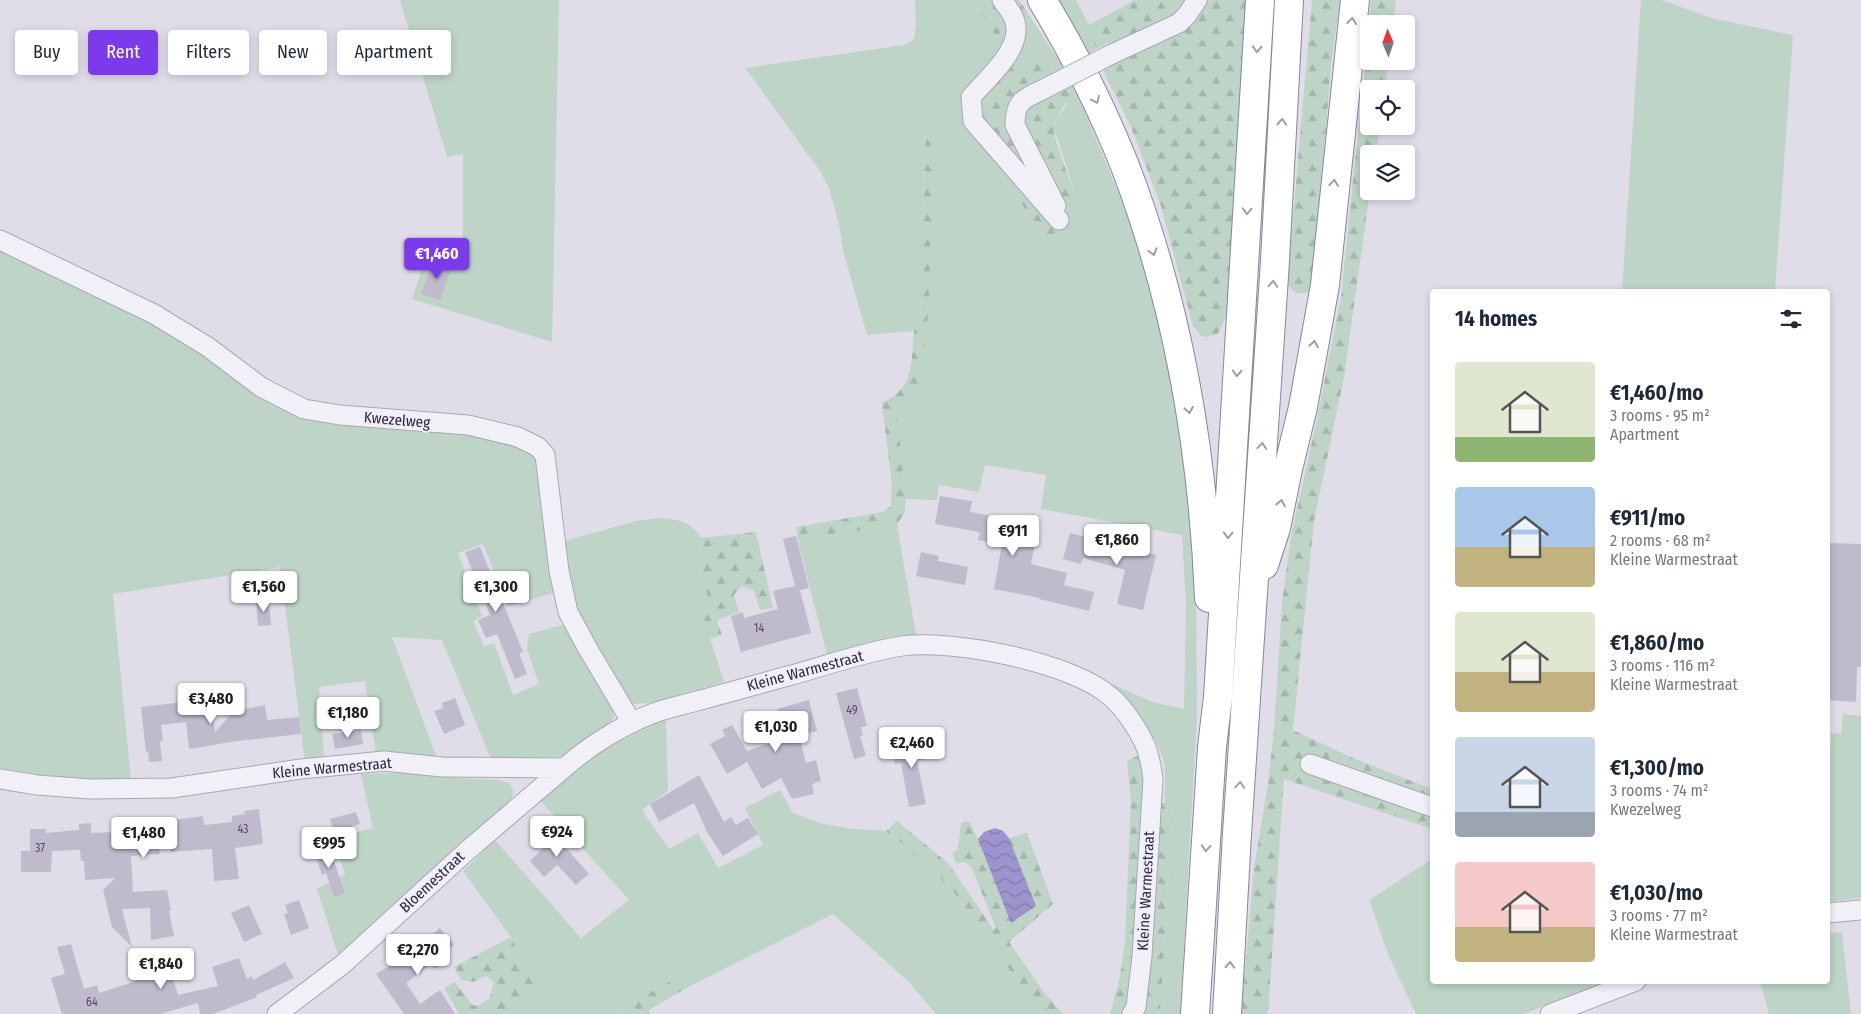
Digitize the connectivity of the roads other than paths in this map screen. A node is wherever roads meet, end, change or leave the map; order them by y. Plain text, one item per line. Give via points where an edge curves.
1 (1002, 0) edge
2 (1042, 0) edge
3 (1197, 0) edge
4 (1260, 0) edge
5 (1289, 0) edge
6 (1355, 0) edge
7 (0, 240) edge
8 (1252, 600) junction
9 (632, 723) junction
10 (1212, 747) junction
11 (1310, 764) dead end
12 (564, 768) junction
13 (0, 779) edge
14 (1430, 806) edge
15 (1861, 910) edge
16 (1830, 912) edge
17 (1628, 984) edge
18 (277, 1014) edge
19 (1132, 1014) edge
20 (1195, 1014) edge
21 (1227, 1014) edge
22 (1550, 1014) edge

1 - 3 street, bridge via 1012,13 1016,30 1009,53 971,98 973,121 1059,220 1056,205 1015,125 1015,110 1023,100 1179,23 1188,16
2 -> 10 highway via 1086,77 1125,166 1157,268 1174,337 1192,428 1206,545
4 -> 10 highway via 1218,697
8 -> 5 highway
8 -> 6 highway via 1276,528 1303,408 1325,285
7 - 9 street, Kwezelweg via 154,314 208,347 261,387 304,409 468,425 518,438 538,447 545,455 558,571 568,612
21 -> 8 highway
9 - 12 street, Kleine Warmestraat
9 - 19 street, Kleine Warmestraat via 655,713 902,646 943,645 989,652 1070,673 1095,686 1111,696 1128,716 1149,755 1153,779 1140,982
10 -> 20 highway
11 - 14 street
12 - 13 street, Kleine Warmestraat via 442,767 384,761 172,788 90,789
12 - 18 street, Bloemestraat via 342,965
15 - 16 street
17 - 22 street

